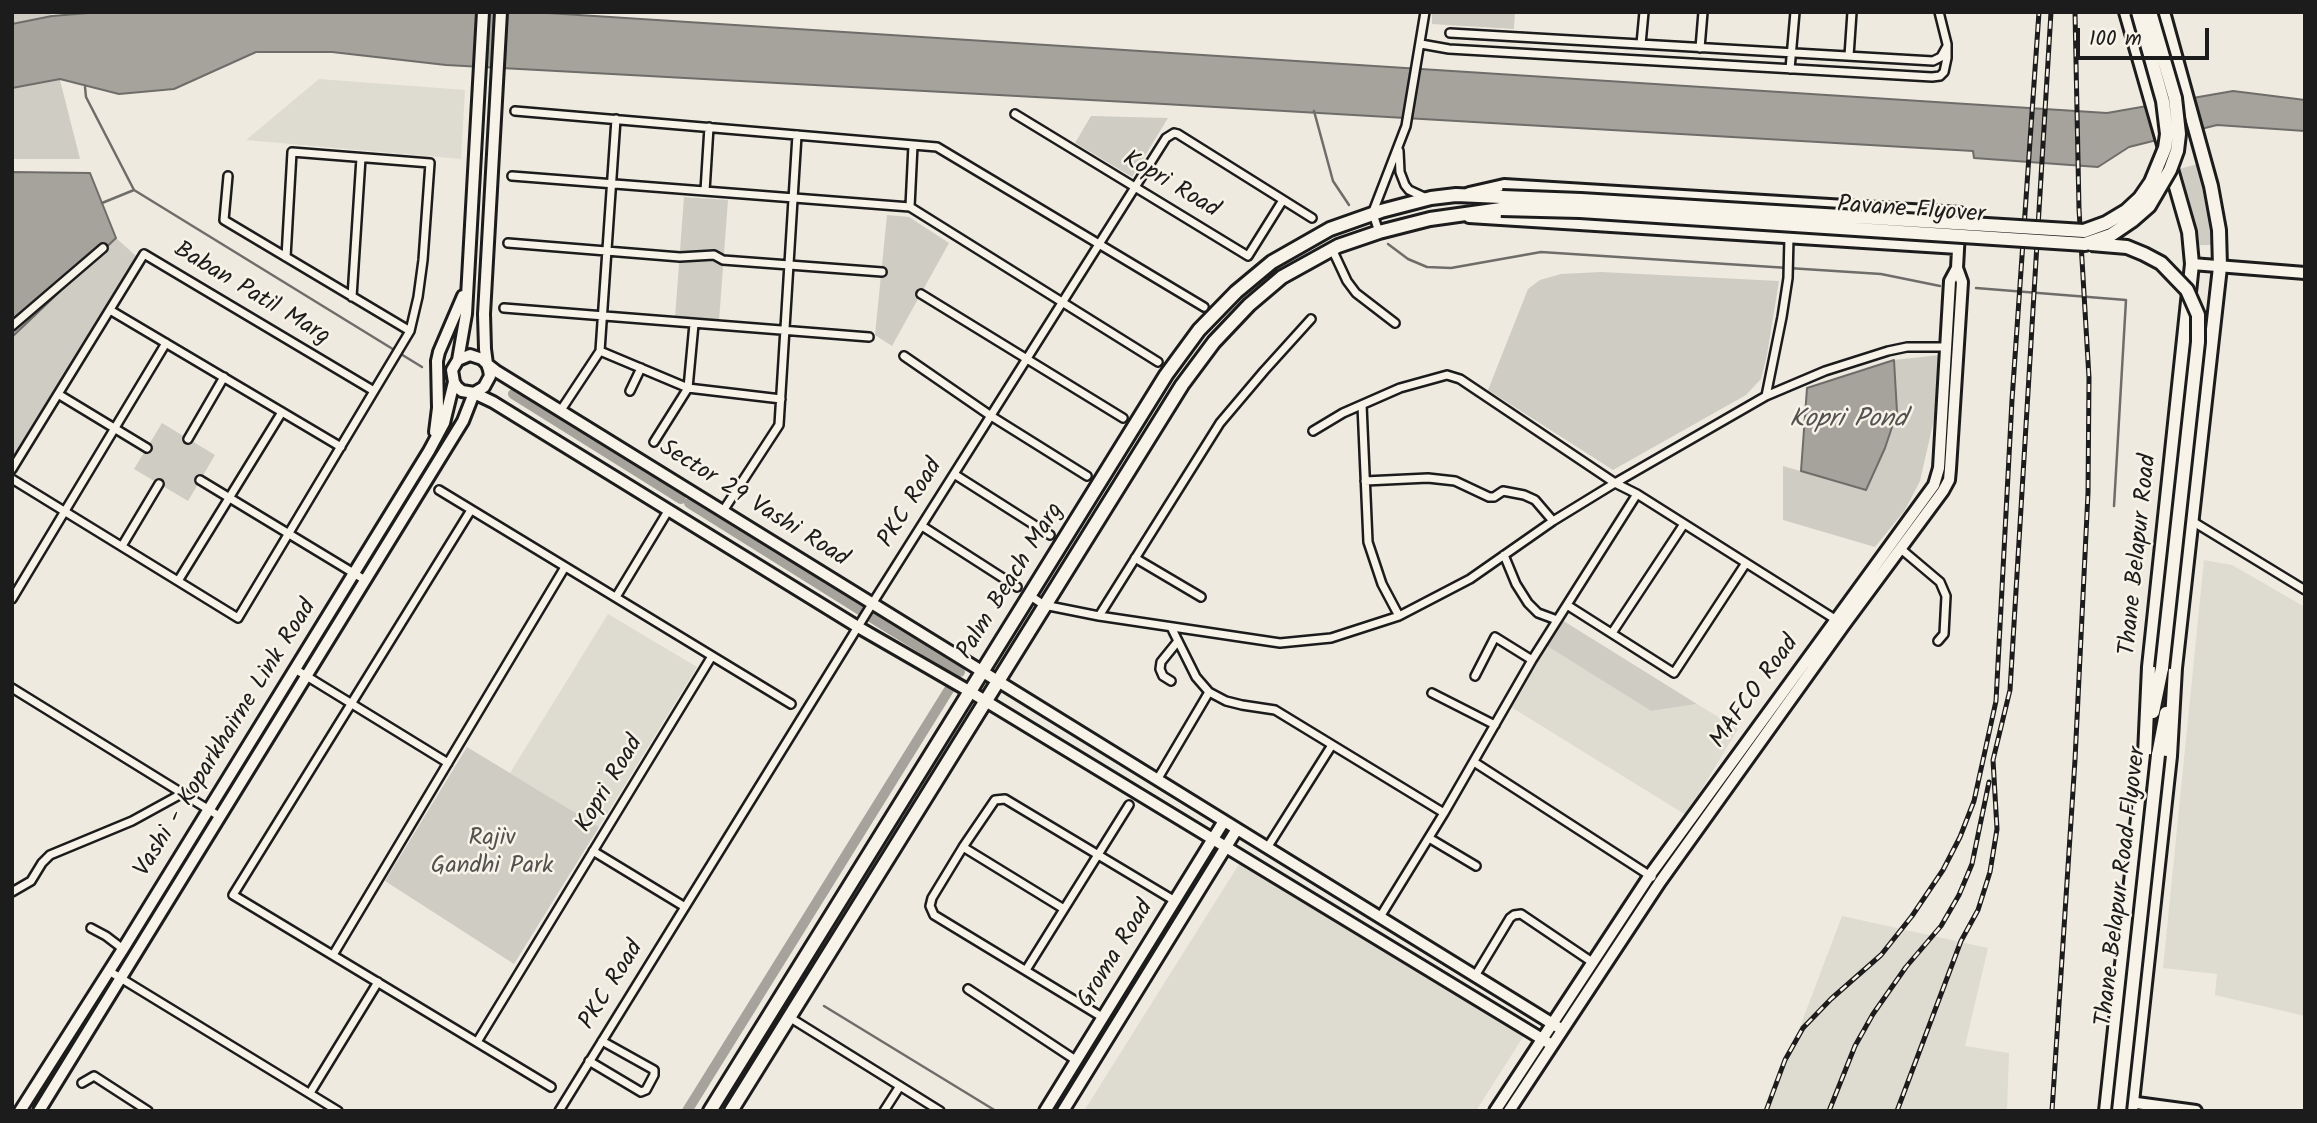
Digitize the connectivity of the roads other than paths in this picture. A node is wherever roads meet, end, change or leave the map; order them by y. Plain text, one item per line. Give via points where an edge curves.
1 (483, 12) edge
2 (501, 12) edge
3 (1425, 12) edge
4 (1644, 12) edge
5 (1703, 12) edge
6 (1795, 12) edge
7 (1853, 12) edge
8 (1939, 12) edge
9 (2126, 12) edge
10 (2138, 12) edge
11 (2150, 12) edge
12 (2163, 12) edge
13 (1450, 33) dead end
14 (1641, 44) junction
15 (1947, 44) junction
16 (1420, 47) junction
17 (1700, 48) junction
18 (1792, 53) junction
19 (1849, 56) junction
20 (1790, 69) junction
21 (515, 111) dead end
22 (1015, 114) dead end
23 (616, 119) junction
24 (709, 127) junction
25 (797, 135) junction
26 (913, 145) junction
27 (1398, 147) junction
28 (361, 158) junction
29 (228, 176) dead end
30 (512, 176) dead end
31 (612, 184) junction
32 (1135, 187) junction
33 (705, 191) junction
34 (1456, 195) junction
35 (793, 198) junction
36 (1431, 198) junction
37 (1283, 200) junction
38 (1502, 203) junction
39 (910, 207) junction
40 (1373, 214) junction
41 (1456, 215) junction
42 (1312, 218) dead end
43 (1378, 232) junction
44 (1789, 237) junction
45 (508, 243) dead end
46 (1099, 244) junction
47 (2085, 244) junction
48 (103, 248) dead end
49 (1958, 248) junction
50 (1332, 249) junction
51 (607, 251) junction
52 (286, 257) junction
53 (2192, 264) junction
54 (789, 265) junction
55 (2220, 267) junction
56 (1958, 268) junction
57 (881, 272) dead end
58 (2305, 273) edge
59 (467, 279) junction
60 (921, 294) dead end
61 (352, 297) junction
62 (1062, 302) junction
63 (1204, 307) dead end
64 (504, 308) dead end
65 (110, 310) junction
66 (602, 316) junction
67 (1311, 319) dead end
68 (1395, 323) dead end
69 (694, 324) junction
70 (12, 326) edge
71 (410, 331) junction
72 (785, 331) junction
73 (869, 337) dead end
74 (166, 343) junction
75 (1947, 347) junction
76 (600, 351) junction
77 (904, 356) dead end
78 (1027, 359) junction
79 (458, 360) junction
80 (1158, 362) dead end
81 (487, 364) junction
82 (641, 368) junction
83 (224, 377) junction
84 (454, 382) junction
85 (688, 388) junction
86 (374, 391) junction
87 (630, 391) dead end
88 (474, 393) junction
89 (58, 394) junction
90 (1766, 396) junction
91 (781, 399) junction
92 (1362, 405) junction
93 (561, 410) junction
94 (282, 412) junction
95 (990, 416) junction
96 (1123, 418) dead end
97 (115, 428) junction
98 (1313, 431) dead end
99 (188, 439) dead end
100 (654, 442) dead end
101 (341, 447) junction
102 (147, 448) dead end
103 (429, 451) junction
104 (12, 469) edge
105 (954, 474) junction
106 (1087, 476) dead end
107 (12, 479) edge
108 (200, 480) dead end
109 (1365, 481) junction
110 (1615, 483) junction
111 (159, 484) dead end
112 (439, 490) dead end
113 (1637, 494) junction
114 (229, 498) junction
115 (471, 510) junction
116 (65, 511) junction
117 (668, 511) junction
118 (723, 512) junction
119 (2191, 521) junction
120 (1553, 522) junction
121 (1684, 524) junction
122 (922, 526) junction
123 (289, 534) junction
124 (1050, 535) dead end
125 (122, 547) junction
126 (1900, 549) junction
127 (1504, 555) junction
128 (1135, 558) junction
129 (1746, 563) junction
130 (565, 566) junction
131 (354, 574) junction
132 (365, 580) junction
133 (178, 581) junction
134 (1017, 587) dead end
135 (2305, 590) edge
136 (1029, 595) junction
137 (615, 597) junction
138 (1201, 597) dead end
139 (12, 599) edge
140 (872, 604) junction
141 (1044, 605) junction
142 (1567, 605) junction
143 (1100, 616) junction
144 (1399, 616) junction
145 (1557, 620) junction
146 (1840, 622) junction
147 (858, 627) junction
148 (1171, 627) junction
149 (1612, 633) junction
150 (1178, 640) junction
151 (1938, 641) dead end
152 (712, 656) junction
153 (1532, 660) junction
154 (2168, 668) junction
155 (295, 669) junction
156 (981, 671) junction
157 (306, 676) junction
158 (1475, 676) dead end
159 (1171, 681) dead end
160 (998, 682) junction
161 (12, 688) edge
162 (969, 691) junction
163 (1209, 692) junction
164 (1432, 693) dead end
165 (986, 701) junction
166 (351, 704) junction
167 (791, 704) dead end
168 (1495, 725) junction
169 (1332, 745) junction
170 (2151, 754) junction
171 (1474, 761) junction
172 (448, 762) junction
173 (1157, 780) junction
174 (183, 793) junction
175 (1129, 805) dead end
176 (208, 809) junction
177 (1444, 813) junction
178 (219, 816) junction
179 (1224, 821) junction
180 (1237, 829) junction
181 (1429, 838) junction
182 (1213, 839) junction
183 (963, 847) junction
184 (1226, 847) junction
185 (1267, 848) junction
186 (593, 851) junction
187 (1098, 853) junction
188 (1476, 866) dead end
189 (1655, 879) junction
190 (12, 892) edge
191 (1175, 901) junction
192 (685, 907) junction
193 (1063, 909) junction
194 (1380, 917) junction
195 (91, 928) dead end
196 (123, 949) junction
197 (333, 955) junction
198 (1592, 962) junction
199 (1026, 970) junction
200 (109, 971) junction
201 (1475, 975) junction
202 (120, 977) junction
203 (378, 982) junction
204 (968, 989) dead end
205 (789, 1017) junction
206 (1102, 1017) junction
207 (1551, 1023) junction
208 (1561, 1029) junction
209 (1541, 1038) junction
210 (602, 1041) junction
211 (477, 1042) junction
212 (1552, 1045) junction
213 (589, 1061) junction
214 (1077, 1061) junction
215 (82, 1083) dead end
216 (900, 1086) junction
217 (551, 1087) dead end
218 (310, 1093) junction
219 (2106, 1105) edge
220 (2132, 1107) edge
221 (20, 1111) edge
222 (39, 1111) edge
223 (148, 1111) edge
224 (338, 1111) edge
225 (559, 1111) edge
226 (709, 1111) edge
227 (731, 1111) edge
228 (884, 1111) edge
229 (940, 1111) edge
230 (1045, 1111) edge
231 (1063, 1111) edge
232 (1495, 1111) edge
233 (1509, 1111) edge
234 (2119, 1111) edge
235 (2196, 1111) edge

1 - 59 main road
2 - 81 main road via 484,314
3 - 16 street
4 - 14 street
5 - 17 street
6 - 18 street
7 - 19 street
8 - 15 street
9 - 53 main road, Thane Belapur Road via 2189,232
10 - 38 main road, Pavane Flyover, bridge via 2164,101 2165,148 2140,198 2106,223 2084,231 1581,200
11 - 47 main road, Pavane Flyover, bridge via 2175,98 2177,151 2149,206 2111,235
12 - 55 main road, Thane Belapur Road via 2211,186
13 - 14 street
14 - 17 street
15 - 19 street via 1941,57 1933,61
15 - 20 street via 1945,69 1936,77
16 - 20 street
16 - 27 street
17 - 18 street
18 - 19 street
18 - 20 street
21 - 23 street
22 - 32 street, Kopri Road
23 - 24 street
23 - 31 street
24 - 25 street
24 - 33 street
25 - 26 street
25 - 35 street
26 - 39 street
26 - 46 street via 937,147
27 - 36 street via 1405,184 1415,194
27 - 40 street
28 - 52 street via 292,152
28 - 61 street
28 - 71 street via 430,163 421,272
29 - 52 street via 225,220
30 - 31 street
31 - 33 street
31 - 51 street
32 - 37 street, PKC Road via 1166,138 1174,133
32 - 37 street, Kopri Road via 1248,256
32 - 46 street, PKC Road
33 - 35 street
34 - 36 main road, Palm Beach Marg
34 - 38 main road, Pavane Flyover
34 - 49 main road, MAFCO Road via 1504,185 1960,213
35 - 39 street
35 - 54 street
36 - 40 main road, Palm Beach Marg
37 - 42 street, PKC Road
38 - 41 main road, Pavane Flyover
38 - 47 main road, Pavane Flyover, bridge
39 - 62 street
40 - 43 street
40 - 136 main road, Palm Beach Marg via 1330,229 1272,262 1199,330
41 - 43 main road, Palm Beach Marg
41 - 44 main road
43 - 50 main road, Palm Beach Marg
44 - 49 main road
44 - 90 street via 1788,278
45 - 51 street
46 - 62 street, PKC Road
46 - 63 street
47 - 154 main road, bridge via 2127,247 2161,263 2187,290 2197,315
48 - 70 street
49 - 56 main road, MAFCO Road
50 - 68 street via 1356,293
50 - 141 main road, Palm Beach Marg via 1282,277 1214,342 1182,385
51 - 54 street via 714,255 723,260
51 - 66 street
52 - 61 street
53 - 55 main road
53 - 170 main road, Thane Belapur Road via 2149,667
54 - 57 street
54 - 72 street
55 - 58 main road
55 - 119 main road, Thane Belapur Road
56 - 75 main road, MAFCO Road via 1950,281
56 - 126 main road, MAFCO Road via 1962,282 1949,480
59 - 79 main road
59 - 103 main road via 437,361 438,416
60 - 78 street
61 - 71 street
62 - 78 street, PKC Road
62 - 80 street
64 - 66 street
65 - 74 street
65 - 86 street, Baban Patil Marg via 144,254
65 - 89 street, Baban Patil Marg
66 - 69 street
66 - 76 street
67 - 128 street via 1220,423
69 - 72 street
69 - 85 street
71 - 86 street
72 - 73 street
72 - 91 street
74 - 83 street
74 - 97 street
75 - 90 street via 1888,351
75 - 146 main road, MAFCO Road via 1938,477
76 - 82 street
76 - 93 street
77 - 95 street
78 - 95 street, PKC Road
78 - 96 street
79 - 81 main road via 470,355
79 - 84 main road via 452,370
81 - 88 main road via 488,382
81 - 93 main road, Sector 29 Vashi Road
82 - 85 street
82 - 87 street
83 - 94 street
83 - 99 street
84 - 88 main road via 462,391
84 - 103 main road, Vashi - Koparkhairne Link Road via 444,423
85 - 91 street
85 - 100 street
86 - 101 street
88 - 117 main road, Sector 29 Vashi Road
88 - 132 main road, Vashi - Koparkhairne Link Road via 463,421
89 - 97 street
89 - 104 street, Baban Patil Marg
90 - 110 street
91 - 118 street via 779,425
92 - 98 street
92 - 109 street
92 - 110 street via 1447,375 1460,379
93 - 118 main road, Sector 29 Vashi Road
94 - 101 street
94 - 114 street
95 - 105 street, PKC Road
95 - 106 street
97 - 102 street
97 - 116 street
101 - 123 street
103 - 131 main road, Vashi - Koparkhairne Link Road
105 - 122 street, PKC Road
105 - 124 street
107 - 116 street
108 - 114 street
109 - 120 street via 1428,478 1455,481 1489,497 1503,491 1524,495 1535,500
109 - 144 street via 1368,542
110 - 113 street
110 - 120 street
111 - 125 street
112 - 115 street
113 - 121 street
113 - 142 street
114 - 123 street
114 - 133 street
115 - 130 street
115 - 166 street
116 - 125 street
116 - 139 street
117 - 137 street
117 - 147 main road, Sector 29 Vashi Road
118 - 140 main road, Sector 29 Vashi Road
119 - 135 street
119 - 154 main road, Thane Belapur Road
120 - 127 street
121 - 129 street
121 - 149 street
122 - 134 street
122 - 140 street, PKC Road
123 - 131 street
123 - 133 street via 238,618
125 - 133 street
126 - 146 main road, MAFCO Road
126 - 151 street via 1940,582 1946,596 1944,634
127 - 144 street via 1470,579
127 - 145 street via 1528,603
128 - 138 street
128 - 143 street
129 - 146 street
129 - 149 street via 1674,673
130 - 137 street
130 - 172 street
131 - 132 street
131 - 155 main road, Vashi - Koparkhairne Link Road
132 - 157 main road, Vashi - Koparkhairne Link Road
136 - 141 street
136 - 156 main road, Palm Beach Marg
137 - 152 street
140 - 147 street, PKC Road
140 - 156 main road, Sector 29 Vashi Road
141 - 143 street
141 - 160 main road, Palm Beach Marg
142 - 145 street
142 - 149 street
143 - 148 street
144 - 148 street via 1331,638 1280,643
145 - 153 street
146 - 189 main road, MAFCO Road
147 - 162 main road, Sector 29 Vashi Road
147 - 192 street, PKC Road
148 - 150 street
150 - 159 street via 1161,662 1163,676
150 - 163 street
152 - 167 street
152 - 186 street, Kopri Road
153 - 158 street via 1495,636
153 - 168 street
154 - 170 main road
154 - 220 main road via 2170,756
155 - 157 street
155 - 176 main road, Vashi - Koparkhairne Link Road
156 - 160 main road, Sector 29 Vashi Road
156 - 162 main road, Palm Beach Marg
157 - 166 street
157 - 178 main road, Vashi - Koparkhairne Link Road
160 - 165 main road, Palm Beach Marg
160 - 173 main road, Sector 29 Vashi Road
161 - 174 street
162 - 165 main road, Sector 29 Vashi Road
162 - 226 main road, Palm Beach Marg
163 - 169 street via 1226,701 1275,710
163 - 173 street
164 - 168 street
165 - 182 main road, Sector 29 Vashi Road
165 - 205 main road, Palm Beach Marg
166 - 172 street
166 - 197 street via 233,895
168 - 171 street
169 - 177 street
169 - 185 street
170 - 219 main road, Thane Belapur Road
170 - 234 main road, Thane Belapur Road Flyover, bridge
171 - 177 street
171 - 189 street
172 - 197 street
173 - 179 main road, Sector 29 Vashi Road
174 - 176 street
174 - 190 street via 132,821 50,855 32,881
175 - 187 street
176 - 178 street
176 - 196 main road, Vashi - Koparkhairne Link Road
177 - 181 street
178 - 202 main road, Vashi - Koparkhairne Link Road
179 - 180 main road, Sector 29 Vashi Road
179 - 182 main road, Groma Road
180 - 184 main road, Groma Road
180 - 185 main road, Sector 29 Vashi Road
181 - 188 street
181 - 194 street
182 - 184 main road, Sector 29 Vashi Road
182 - 191 main road, Groma Road
183 - 187 street via 995,800 1001,798
183 - 193 street
183 - 199 street via 932,898 931,912
184 - 209 main road, Sector 29 Vashi Road
184 - 231 main road, Groma Road
185 - 194 main road, Sector 29 Vashi Road
186 - 192 street
186 - 211 street, Kopri Road
187 - 191 street
187 - 193 street
189 - 198 main road, MAFCO Road
189 - 208 main road, MAFCO Road
191 - 206 main road, Groma Road
192 - 210 street, PKC Road
193 - 199 street
194 - 201 main road, Sector 29 Vashi Road
195 - 196 street
196 - 200 main road, Vashi - Koparkhairne Link Road
197 - 203 street
198 - 201 street via 1521,914 1510,918
198 - 207 main road, MAFCO Road
199 - 206 street
200 - 202 street
200 - 221 main road, Vashi - Koparkhairne Link Road
201 - 207 main road, Sector 29 Vashi Road
202 - 218 street
202 - 222 main road, Vashi - Koparkhairne Link Road
203 - 211 street
203 - 218 street
204 - 214 street
205 - 216 street
205 - 227 main road, Palm Beach Marg
206 - 214 main road, Groma Road
207 - 208 main road, Sector 29 Vashi Road
207 - 209 main road, MAFCO Road
208 - 212 main road, MAFCO Road
209 - 212 main road, Sector 29 Vashi Road
209 - 232 main road, MAFCO Road
210 - 213 street, PKC Road
210 - 213 street via 654,1070 646,1090 641,1092
211 - 217 street
212 - 233 main road, MAFCO Road
213 - 225 street, PKC Road
214 - 230 main road, Groma Road
215 - 223 street via 94,1076
216 - 228 street
216 - 229 street
218 - 224 street
219 - 220 main road
220 - 235 main road

